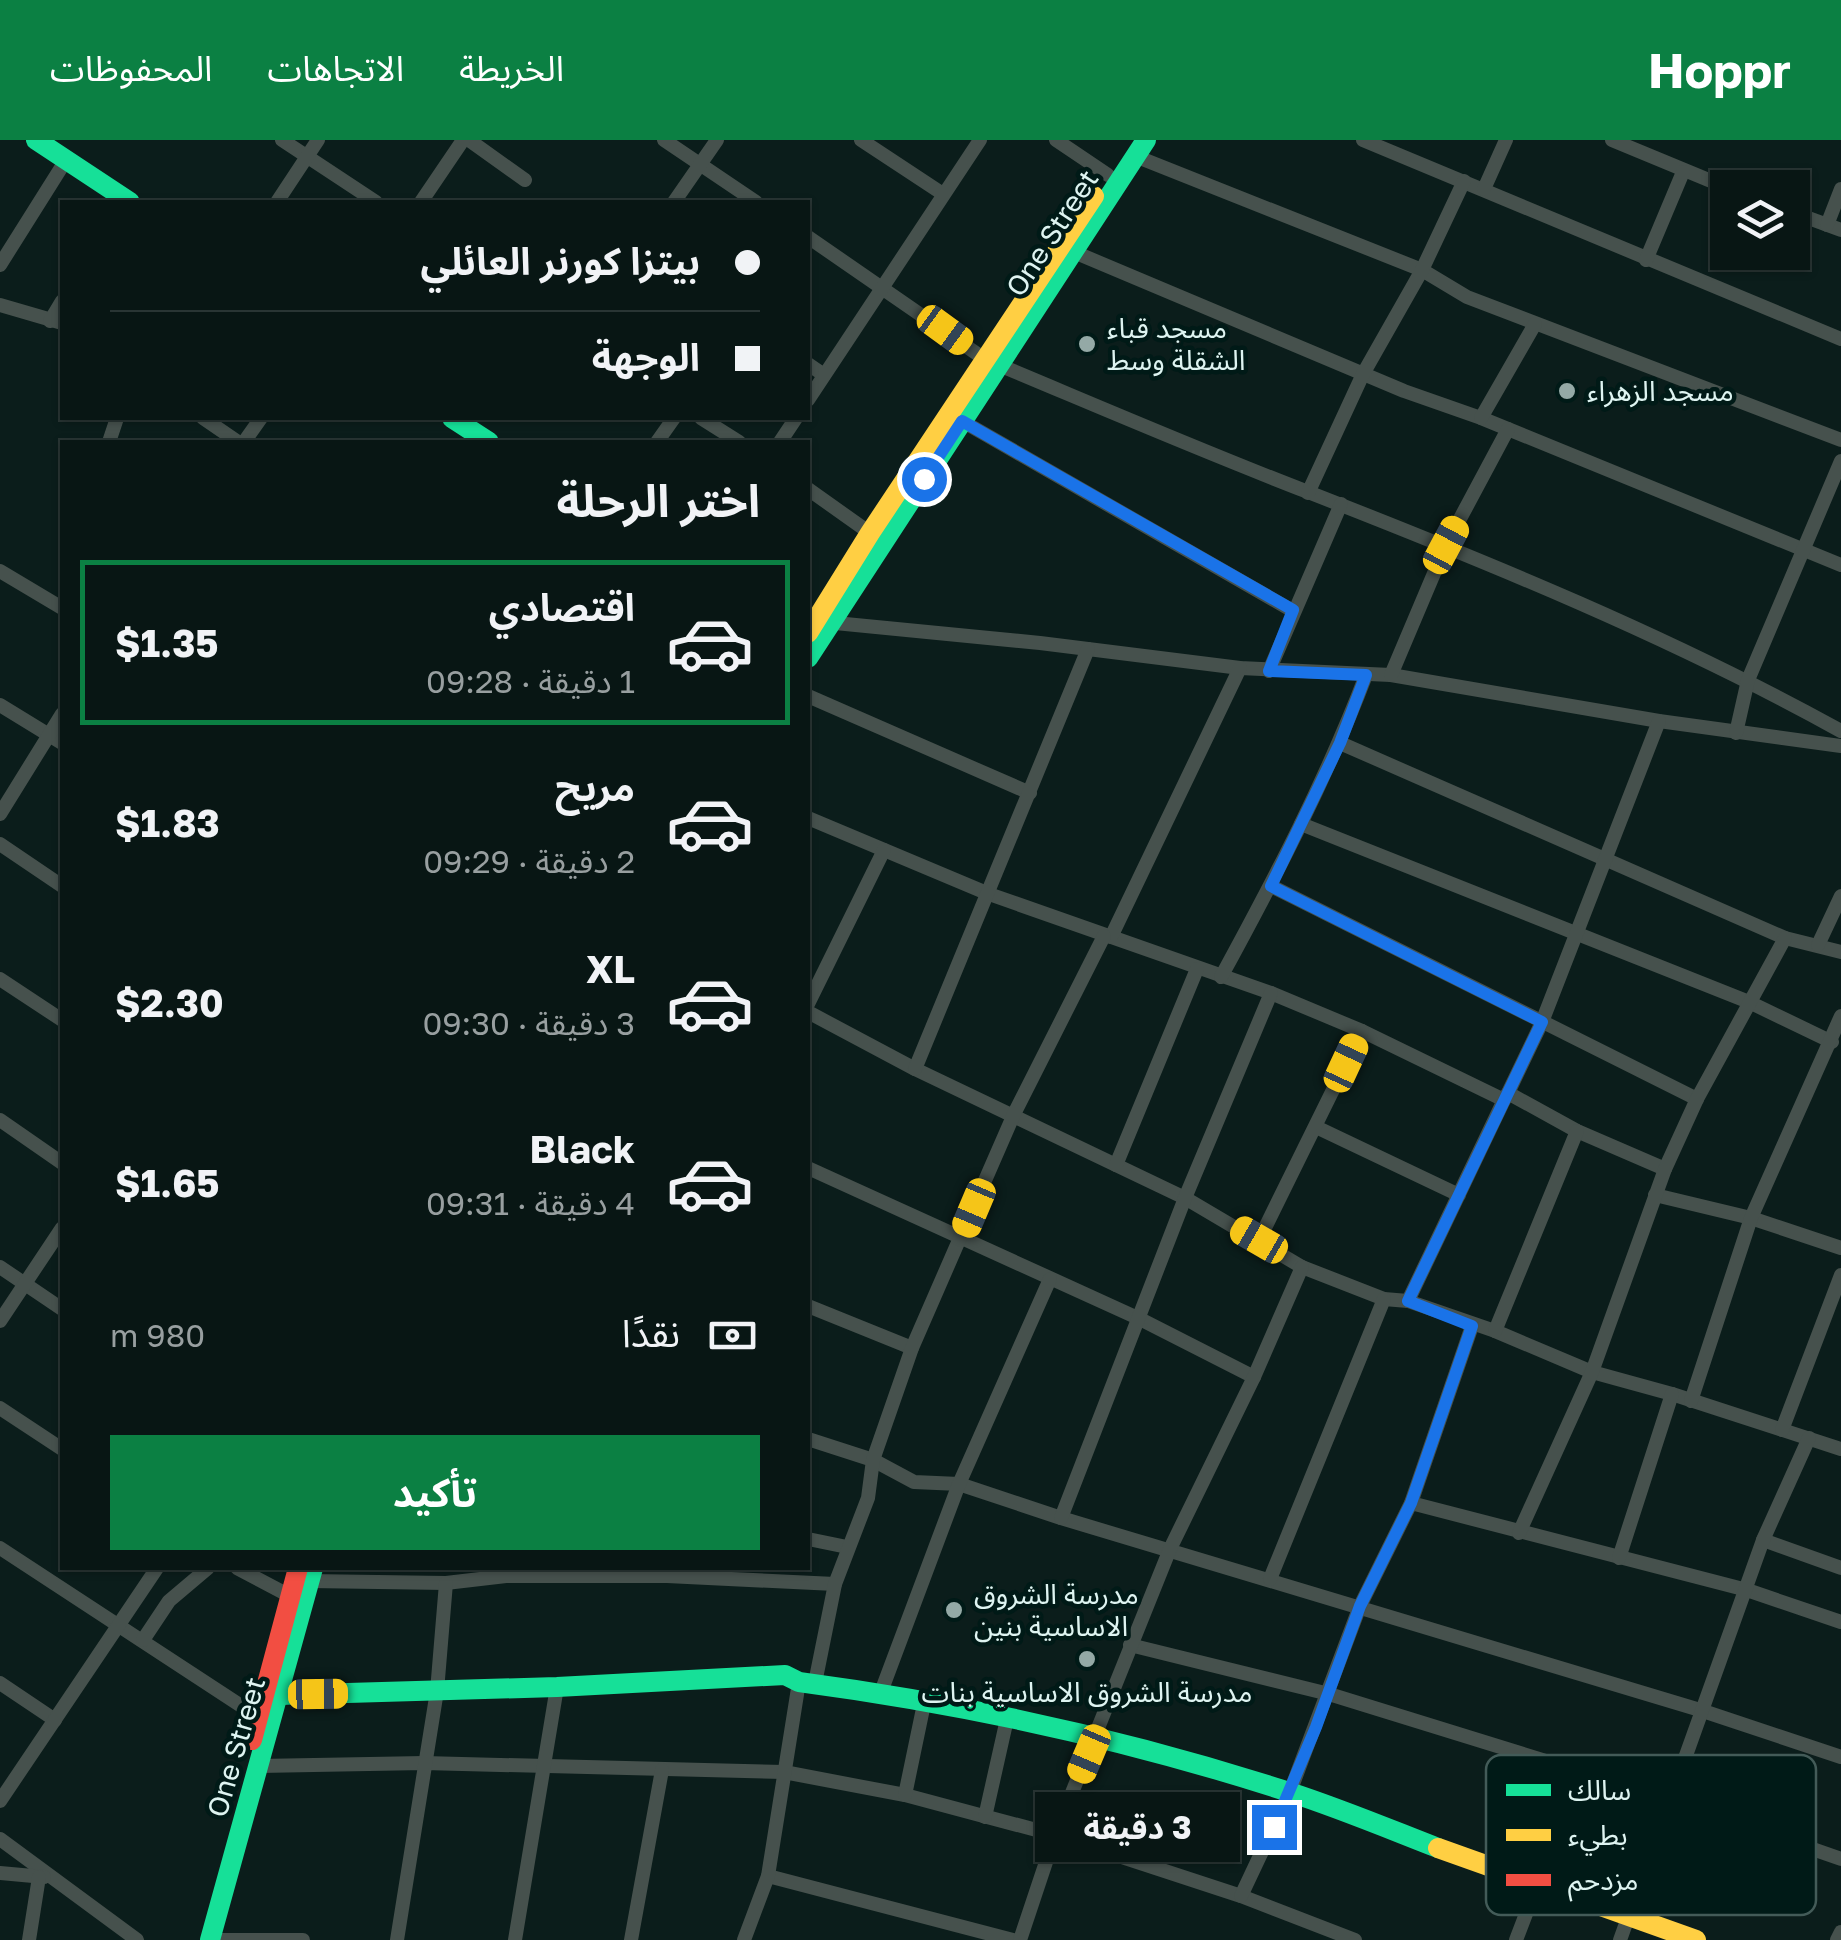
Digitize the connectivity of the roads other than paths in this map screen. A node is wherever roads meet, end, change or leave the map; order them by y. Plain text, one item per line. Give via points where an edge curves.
1 (36, 140) edge
2 (282, 140) edge
3 (318, 140) edge
4 (466, 140) edge
5 (664, 140) edge
6 (717, 140) edge
7 (861, 140) edge
8 (980, 140) edge
9 (1056, 140) edge
10 (1363, 140) edge
11 (1506, 140) edge
12 (1612, 140) edge
13 (1137, 145) edge
14 (307, 156) junction
15 (66, 160) junction
16 (700, 164) junction
17 (1683, 172) junction
18 (1108, 175) junction
19 (525, 180) dead end
20 (1464, 181) junction
21 (1710, 182) edge
22 (1484, 189) junction
23 (1841, 189) edge
24 (942, 194) junction
25 (124, 200) edge
26 (278, 200) edge
27 (373, 200) edge
28 (421, 200) edge
29 (675, 200) edge
30 (753, 200) edge
31 (1810, 219) edge
32 (1834, 228) edge
33 (810, 238) edge
34 (1074, 252) junction
35 (1646, 260) junction
36 (0, 265) edge
37 (1422, 270) junction
38 (1043, 284) junction
39 (883, 288) junction
40 (0, 305) edge
41 (56, 322) edge
42 (1535, 324) junction
43 (1841, 339) edge
44 (992, 362) junction
45 (810, 365) edge
46 (1363, 374) junction
47 (824, 375) junction
48 (810, 397) edge
49 (1481, 418) junction
50 (206, 420) edge
51 (259, 420) edge
52 (455, 420) edge
53 (704, 420) edge
54 (962, 421) junction
55 (1508, 429) junction
56 (239, 440) edge
57 (244, 440) edge
58 (486, 440) edge
59 (735, 440) edge
60 (1841, 440) edge
61 (1841, 461) edge
62 (810, 491) edge
63 (1308, 492) junction
64 (1341, 504) junction
65 (870, 533) junction
66 (1446, 545) junction
67 (1802, 549) junction
68 (1841, 565) edge
69 (0, 571) edge
70 (60, 607) edge
71 (1293, 610) junction
72 (818, 626) edge
73 (1088, 649) junction
74 (810, 651) edge
75 (1240, 668) junction
76 (1269, 671) junction
77 (1366, 675) junction
78 (1391, 675) junction
79 (1748, 680) junction
80 (810, 697) edge
81 (0, 705) edge
82 (1659, 721) junction
83 (1841, 731) edge
84 (1736, 733) junction
85 (56, 739) edge
86 (1340, 743) junction
87 (1841, 746) edge
88 (1030, 792) junction
89 (0, 814) edge
90 (810, 819) edge
91 (1301, 824) junction
92 (0, 844) edge
93 (884, 850) junction
94 (1604, 858) junction
95 (60, 885) edge
96 (1271, 886) junction
97 (990, 894) junction
98 (1841, 896) edge
99 (1574, 933) junction
100 (1107, 936) junction
101 (1786, 938) junction
102 (1818, 945) junction
103 (1841, 952) edge
104 (1196, 969) junction
105 (1221, 977) junction
106 (0, 981) edge
107 (1271, 993) junction
108 (810, 1000) edge
109 (1750, 1002) junction
110 (810, 1013) edge
111 (1841, 1016) edge
112 (60, 1019) edge
113 (1542, 1022) junction
114 (1362, 1031) junction
115 (1832, 1042) junction
116 (915, 1068) junction
117 (1506, 1096) junction
118 (1698, 1099) junction
119 (1014, 1114) junction
120 (0, 1120) edge
121 (1316, 1127) junction
122 (1576, 1131) junction
123 (60, 1162) edge
124 (1116, 1164) junction
125 (810, 1169) edge
126 (1666, 1169) junction
127 (1459, 1194) junction
128 (1655, 1196) junction
129 (1185, 1198) junction
130 (1751, 1218) junction
131 (60, 1231) edge
132 (961, 1239) junction
133 (1259, 1240) junction
134 (1841, 1248) edge
135 (0, 1267) edge
136 (1302, 1267) junction
137 (1841, 1276) edge
138 (1050, 1280) junction
139 (25, 1284) junction
140 (1384, 1299) junction
141 (1408, 1301) junction
142 (810, 1307) edge
143 (60, 1308) edge
144 (1140, 1319) junction
145 (0, 1320) edge
146 (1472, 1326) junction
147 (1494, 1332) junction
148 (912, 1348) junction
149 (1592, 1372) junction
150 (1254, 1376) junction
151 (1672, 1394) junction
152 (1691, 1400) junction
153 (0, 1408) edge
154 (1782, 1430) junction
155 (1809, 1438) junction
156 (810, 1440) edge
157 (1841, 1448) edge
158 (60, 1449) edge
159 (873, 1460) junction
160 (960, 1484) junction
161 (1411, 1503) junction
162 (1061, 1518) junction
163 (1519, 1532) junction
164 (810, 1539) edge
165 (1763, 1540) junction
166 (848, 1547) junction
167 (0, 1548) edge
168 (1170, 1550) junction
169 (1619, 1558) junction
170 (1841, 1568) edge
171 (156, 1570) edge
172 (206, 1570) edge
173 (241, 1570) edge
174 (508, 1572) edge
175 (668, 1572) edge
176 (306, 1573) edge
177 (1270, 1579) junction
178 (446, 1582) junction
179 (835, 1584) junction
180 (1746, 1590) junction
181 (290, 1596) junction
182 (1360, 1606) junction
183 (1841, 1622) edge
184 (118, 1625) junction
185 (143, 1640) junction
186 (1130, 1646) junction
187 (807, 1682) junction
188 (0, 1683) edge
189 (557, 1687) junction
190 (437, 1692) junction
191 (881, 1692) junction
192 (1329, 1694) junction
193 (279, 1696) junction
194 (925, 1699) junction
195 (1700, 1710) junction
196 (258, 1717) junction
197 (1007, 1718) junction
198 (55, 1720) junction
199 (1096, 1736) junction
200 (1526, 1755) edge
201 (1686, 1755) edge
202 (1841, 1757) edge
203 (424, 1763) junction
204 (258, 1766) junction
205 (545, 1766) junction
206 (662, 1770) junction
207 (784, 1772) junction
208 (1290, 1792) junction
209 (905, 1795) junction
210 (0, 1801) edge
211 (985, 1816) junction
212 (1055, 1835) junction
213 (0, 1839) edge
214 (1816, 1850) edge
215 (1841, 1859) edge
216 (1486, 1867) edge
217 (0, 1873) edge
218 (768, 1876) junction
219 (45, 1877) junction
220 (1242, 1896) junction
221 (1526, 1915) edge
222 (1623, 1915) edge
223 (1629, 1917) junction
224 (1841, 1932) edge
225 (748, 1939) edge
226 (1351, 1939) edge
227 (29, 1940) edge
228 (136, 1940) edge
229 (196, 1940) edge
230 (210, 1940) edge
231 (303, 1940) edge
232 (397, 1940) edge
233 (515, 1940) edge
234 (631, 1940) edge
235 (1016, 1940) edge
236 (1516, 1940) edge
237 (1620, 1940) edge
238 (1696, 1940) edge
239 (1837, 1940) edge

1 - 15 street
2 - 14 street
3 - 14 street
4 - 19 street
4 - 28 street
5 - 16 street
6 - 16 street
7 - 24 street
8 - 24 street
9 - 18 street
10 - 20 street
11 - 22 street
12 - 17 street
13 - 18 street, One Street
13 - 34 street, One Street
13 - 37 street
14 - 26 street
14 - 27 street
15 - 25 street
15 - 36 street
16 - 29 street
16 - 30 street
17 - 21 street
17 - 35 street
18 - 38 street, One Street
20 - 22 street
20 - 37 street
22 - 35 street
23 - 32 street
24 - 39 street
31 - 32 street
33 - 39 street
34 - 38 street, One Street
34 - 46 street
35 - 43 street
37 - 42 street via 1466,297
37 - 46 street
38 - 44 street, One Street
39 - 44 street
39 - 47 street
40 - 41 street
42 - 49 street
42 - 60 street
44 - 54 street, One Street
44 - 63 street
44 - 65 street, One Street
45 - 47 street
46 - 49 street
46 - 63 street
47 - 48 street
49 - 55 street
50 - 56 street
51 - 57 street
52 - 58 street
53 - 59 street
54 - 71 street
54 - 72 street, One Street
55 - 66 street
55 - 67 street
61 - 67 street
62 - 65 street
63 - 64 street
64 - 66 street
64 - 71 street
65 - 72 street, One Street
66 - 78 street
66 - 79 street
67 - 68 street
67 - 79 street
69 - 70 street
71 - 76 street
72 - 73 street
72 - 74 street, One Street
73 - 75 street
73 - 88 street
75 - 76 street
75 - 100 street
76 - 77 street
77 - 78 street
77 - 86 street
78 - 82 street
79 - 83 street
79 - 84 street
80 - 88 street
81 - 85 street
82 - 84 street
82 - 94 street
84 - 87 street
85 - 89 street
86 - 91 street
86 - 94 street
88 - 97 street
90 - 93 street
91 - 96 street
91 - 99 street
92 - 95 street
93 - 97 street
93 - 108 street
94 - 99 street
94 - 101 street
96 - 105 street
96 - 113 street
97 - 100 street
97 - 116 street
98 - 102 street
99 - 109 street
99 - 113 street
100 - 104 street
100 - 119 street
101 - 102 street
101 - 109 street
102 - 103 street
104 - 105 street
104 - 124 street
105 - 107 street
106 - 112 street
107 - 114 street
107 - 129 street
109 - 115 street
109 - 118 street
110 - 116 street
111 - 115 street
113 - 117 street
113 - 118 street
114 - 117 street
114 - 121 street
115 - 130 street
116 - 119 street
117 - 122 street
117 - 127 street
118 - 126 street
119 - 124 street
119 - 132 street
120 - 123 street
121 - 127 street
121 - 133 street
122 - 126 street
122 - 147 street
124 - 129 street
125 - 132 street
126 - 128 street
127 - 141 street
128 - 130 street
128 - 149 street
129 - 133 street
129 - 144 street
130 - 134 street
130 - 152 street
131 - 139 street
132 - 138 street
132 - 148 street
133 - 136 street
135 - 139 street
136 - 140 street
136 - 150 street
137 - 154 street
138 - 144 street
138 - 160 street
139 - 143 street
139 - 145 street
140 - 141 street
140 - 177 street
141 - 146 street
142 - 148 street
144 - 150 street
144 - 162 street
146 - 147 street
146 - 161 street
147 - 149 street
148 - 159 street
149 - 151 street
149 - 163 street
150 - 168 street
151 - 152 street
151 - 169 street
152 - 154 street
153 - 158 street
154 - 155 street
155 - 157 street
155 - 165 street
156 - 159 street
159 - 160 street via 914,1482
159 - 166 street via 868,1498
160 - 162 street
160 - 191 street
161 - 163 street
161 - 182 street
162 - 168 street
163 - 169 street
164 - 166 street
165 - 170 street
165 - 180 street
166 - 179 street
167 - 184 street
168 - 177 street
168 - 186 street
169 - 180 street
171 - 184 street
172 - 185 street via 169,1601
173 - 181 street
174 - 175 street
174 - 178 street
175 - 179 street
176 - 178 street
176 - 181 street, One Street
176 - 193 street, One Street
177 - 182 street
178 - 190 street
179 - 187 street
180 - 183 street
180 - 195 street
181 - 196 street, One Street
182 - 192 street
182 - 195 street
184 - 185 street
184 - 198 street
185 - 196 street
186 - 192 street
186 - 199 street
187 - 189 street via 785,1675
187 - 191 street
187 - 207 street
188 - 198 street
189 - 190 street
189 - 205 street
190 - 193 street
190 - 203 street
191 - 194 street
192 - 200 street
192 - 208 street
193 - 204 street, One Street
194 - 197 street
194 - 209 street
195 - 201 street
195 - 202 street
196 - 229 street, One Street
197 - 199 street
197 - 211 street
198 - 210 street
199 - 208 street
199 - 212 street
203 - 204 street
203 - 205 street
203 - 232 street
204 - 230 street, One Street
205 - 206 street
205 - 233 street
206 - 207 street
206 - 234 street
207 - 209 street
207 - 218 street
208 - 216 street
208 - 220 street
209 - 211 street
211 - 212 street
212 - 220 street
212 - 235 street
213 - 219 street
214 - 215 street
217 - 219 street
218 - 225 street
218 - 235 street
219 - 227 street
219 - 228 street
220 - 226 street
221 - 236 street
222 - 223 street
223 - 237 street
223 - 238 street
224 - 239 street
230 - 231 street

